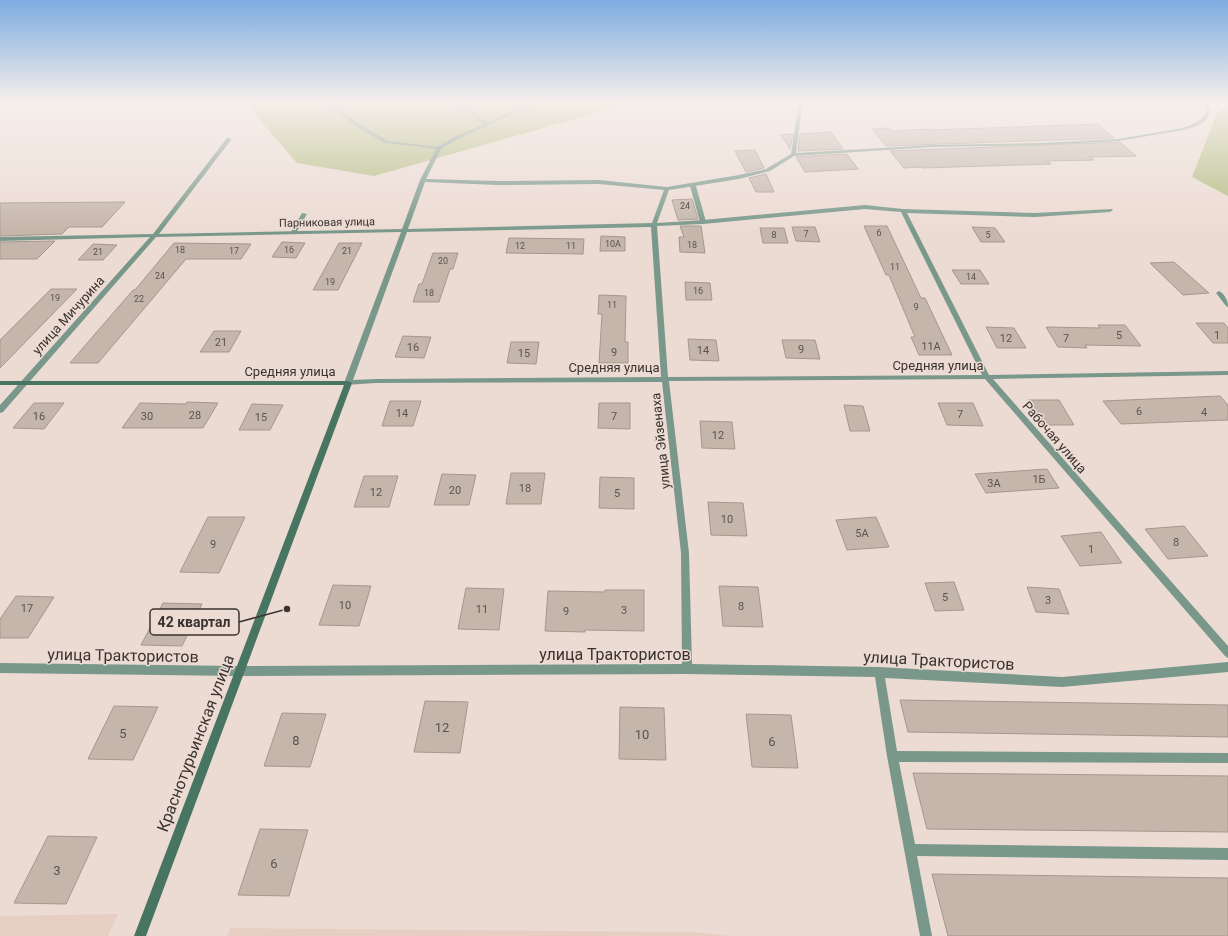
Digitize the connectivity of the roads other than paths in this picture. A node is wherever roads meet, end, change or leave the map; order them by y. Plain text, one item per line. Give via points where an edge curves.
1 (225, 145) edge
2 (411, 145) edge
3 (445, 145) edge
4 (795, 145) edge
5 (1003, 145) edge
6 (439, 148) junction
7 (793, 155) junction
8 (423, 180) junction
9 (693, 186) junction
10 (668, 189) junction
11 (1110, 210) dead end
12 (903, 211) junction
13 (304, 214) dead end
14 (703, 222) junction
15 (654, 225) junction
16 (405, 231) junction
17 (294, 232) junction
18 (155, 235) junction
19 (0, 239) edge
20 (1219, 293) dead end
21 (1228, 305) edge
22 (1228, 373) edge
23 (987, 377) junction
24 (665, 379) junction
25 (0, 383) edge
26 (25, 383) junction
27 (348, 383) junction
28 (0, 410) edge
29 (1228, 653) edge
30 (1228, 667) edge
31 (0, 668) edge
32 (687, 669) junction
33 (240, 671) junction
34 (879, 672) junction
35 (892, 756) junction
36 (1228, 758) edge
37 (910, 850) junction
38 (1228, 854) edge
39 (140, 936) edge
40 (926, 936) edge

1 - 18 street, улица Мичурина
2 - 6 street
3 - 6 street
4 - 7 street
5 - 7 street via 932,146
6 - 8 street
7 - 9 street via 768,170
8 - 10 street via 498,183 599,182
8 - 16 street
9 - 10 street
9 - 14 street
10 - 15 street, улица Эйзенаха
11 - 12 street, Парниковая улица via 1035,215
12 - 14 street, Парниковая улица via 865,207
12 - 23 street, Рабочая улица
13 - 17 street
14 - 15 street, Парниковая улица
15 - 16 street, Парниковая улица
15 - 24 street, улица Эйзенаха
16 - 17 street, Парниковая улица
16 - 27 street
17 - 18 street, Парниковая улица
18 - 19 street, Парниковая улица
18 - 26 street, улица Мичурина
20 - 21 street
22 - 23 street, Средняя улица
23 - 24 street, Средняя улица
23 - 29 street, Рабочая улица
24 - 27 street, Средняя улица
24 - 32 street, улица Эйзенаха via 685,553
25 - 26 main road, Средняя улица
26 - 27 main road, Средняя улица
26 - 28 street, улица Мичурина
27 - 33 main road, Краснотурьинская улица
30 - 34 street, улица Трактористов via 1062,682
31 - 33 street, улица Трактористов
32 - 33 street, улица Трактористов
32 - 34 street, улица Трактористов
33 - 39 main road, Краснотурьинская улица
34 - 35 street
35 - 36 street
35 - 37 street
37 - 38 street
37 - 40 street

